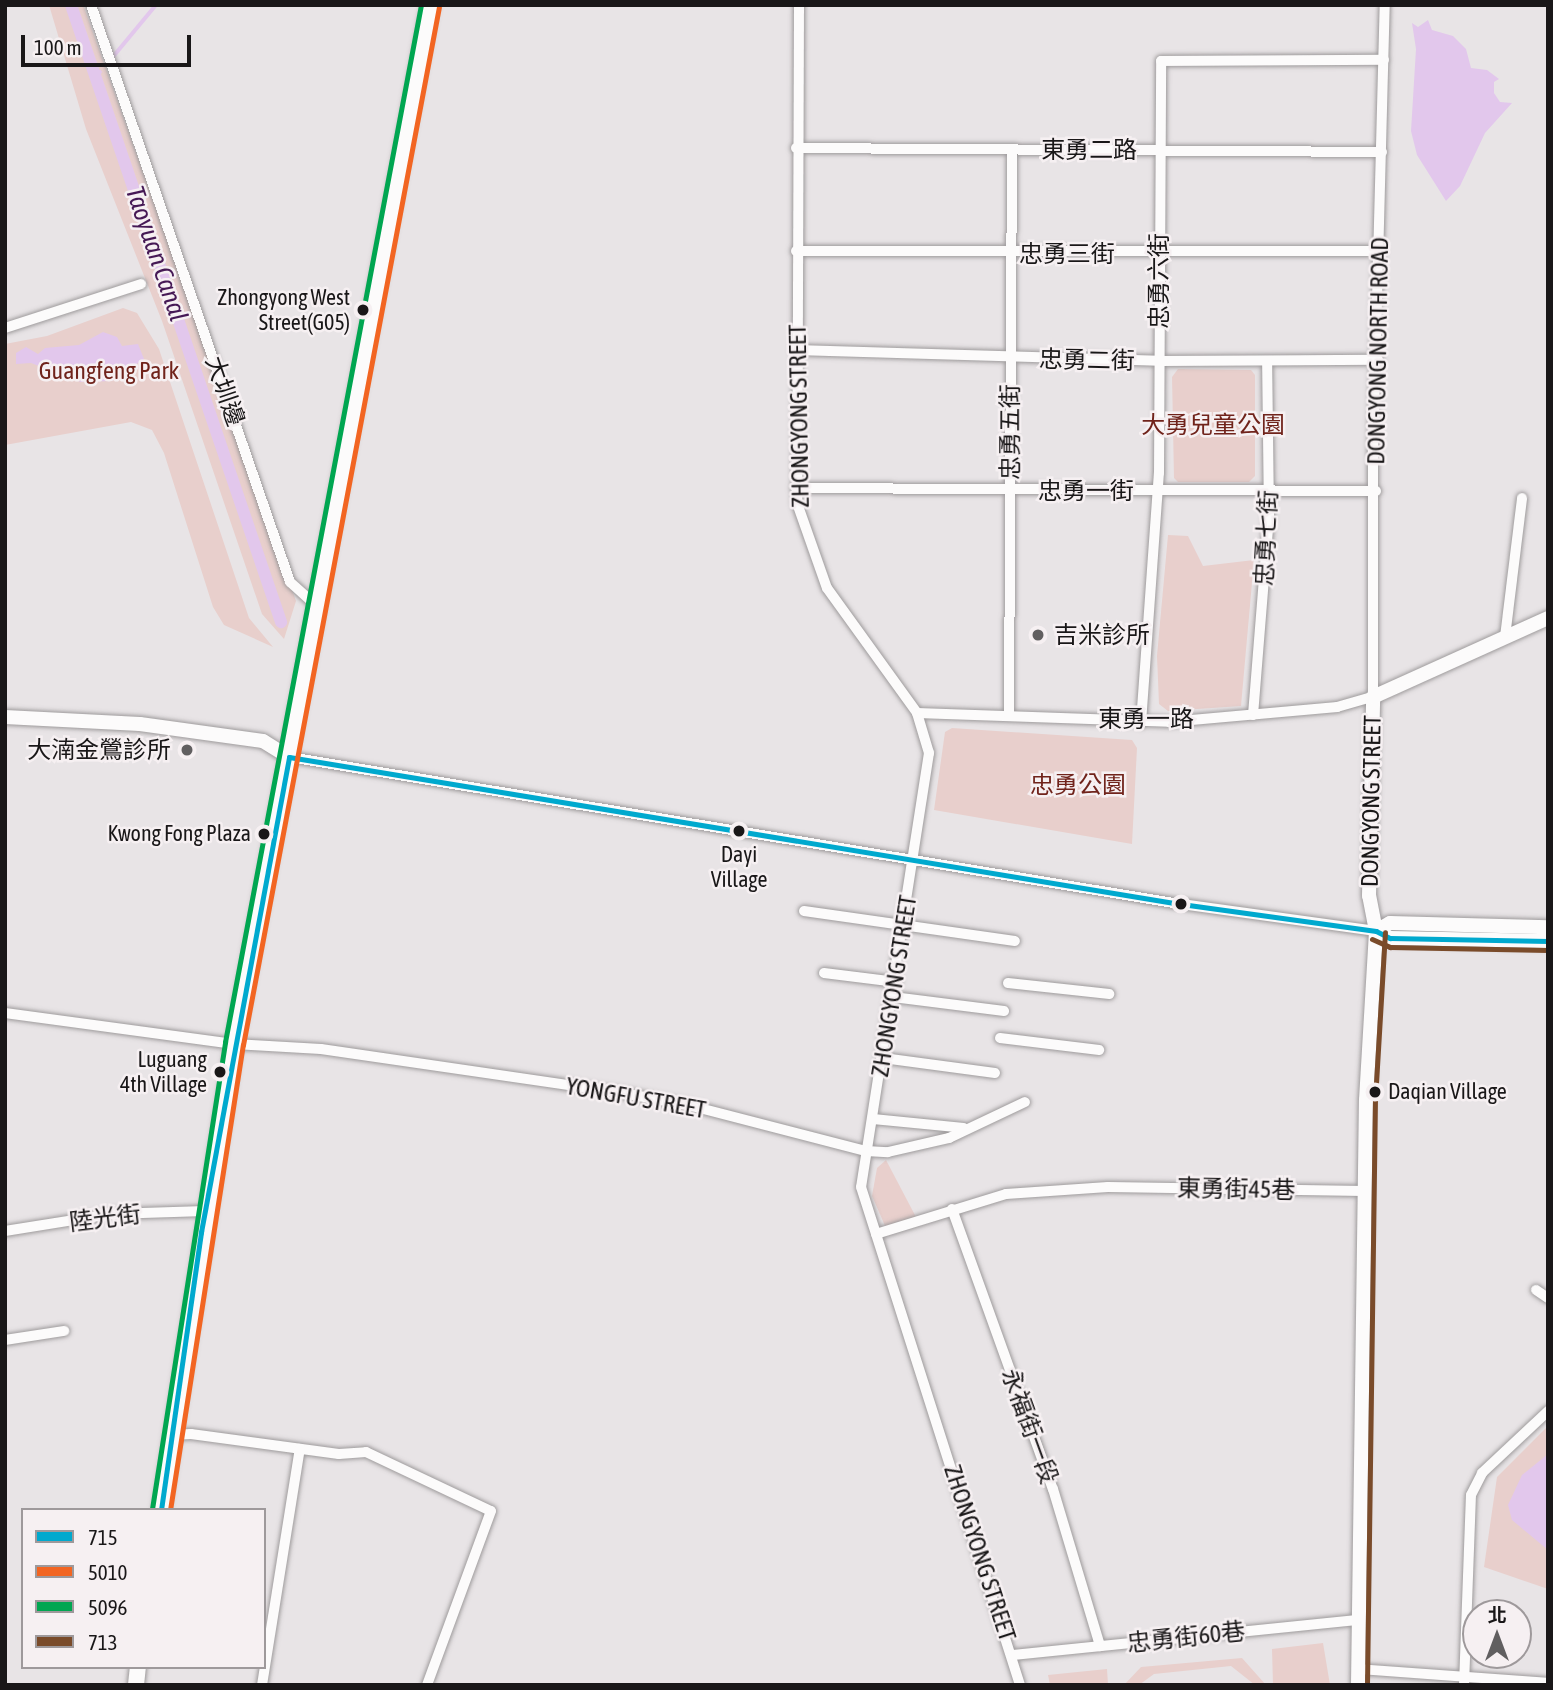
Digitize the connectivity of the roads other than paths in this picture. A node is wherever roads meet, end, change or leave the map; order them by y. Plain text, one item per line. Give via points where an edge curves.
1 (91, 5) edge
2 (430, 5) edge
3 (799, 5) edge
4 (1385, 5) edge
5 (1384, 60) junction
6 (796, 148) junction
7 (1012, 149) junction
8 (1159, 150) junction
9 (1382, 152) junction
10 (796, 250) junction
11 (1380, 251) junction
12 (1010, 253) junction
13 (1159, 254) junction
14 (141, 284) dead end
15 (5, 328) edge
16 (796, 350) junction
17 (1010, 358) junction
18 (1267, 360) junction
19 (1378, 360) junction
20 (1159, 361) junction
21 (796, 488) junction
22 (1010, 490) junction
23 (1158, 491) junction
24 (1269, 491) junction
25 (1376, 491) junction
26 (1522, 498) dead end
27 (318, 607) junction
28 (1548, 618) edge
29 (1505, 637) junction
30 (1373, 696) junction
31 (917, 713) junction
32 (1009, 715) junction
33 (1253, 715) junction
34 (5, 717) edge
35 (1141, 723) junction
36 (289, 757) junction
37 (913, 861) junction
38 (804, 911) dead end
39 (904, 925) junction
40 (1548, 927) edge
41 (1376, 931) junction
42 (1015, 941) dead end
43 (1548, 941) edge
44 (824, 973) dead end
45 (896, 982) junction
46 (1008, 984) dead end
47 (1109, 994) dead end
48 (893, 997) junction
49 (1004, 1011) dead end
50 (5, 1013) edge
51 (1000, 1038) dead end
52 (234, 1044) junction
53 (1099, 1049) dead end
54 (883, 1058) junction
55 (995, 1073) dead end
56 (1025, 1102) dead end
57 (873, 1119) junction
58 (964, 1128) junction
59 (866, 1151) junction
60 (1364, 1191) junction
61 (952, 1209) junction
62 (205, 1211) junction
63 (5, 1231) edge
64 (876, 1234) junction
65 (1536, 1290) dead end
66 (1548, 1298) edge
67 (64, 1331) dead end
68 (5, 1340) edge
69 (1548, 1411) edge
70 (171, 1435) junction
71 (300, 1449) junction
72 (160, 1508) edge
73 (1359, 1620) junction
74 (1100, 1646) junction
75 (1013, 1655) junction
76 (266, 1660) edge
77 (1358, 1669) junction
78 (1464, 1681) edge
79 (1547, 1684) edge
80 (427, 1685) edge
81 (1020, 1685) edge
82 (1358, 1685) edge

1 - 27 street, 大圳邊 via 290,582
2 - 27 main road
3 - 6 street, ZHONGYONG STREET
4 - 5 street, DONGYONG NORTH ROAD
5 - 8 street, 忠勇六街 via 1161,61
5 - 9 street, DONGYONG NORTH ROAD
6 - 7 street, 東勇二路
6 - 10 street, ZHONGYONG STREET
7 - 8 street, 東勇二路
7 - 12 street, 忠勇五街
8 - 9 street, 東勇二路
8 - 13 street, 忠勇六街
9 - 11 street, DONGYONG NORTH ROAD
10 - 12 street, 忠勇三街
10 - 16 street, ZHONGYONG STREET
11 - 13 street, 忠勇三街
11 - 19 street, DONGYONG NORTH ROAD
12 - 13 street, 忠勇三街
12 - 17 street, 忠勇五街
13 - 20 street, 忠勇六街
14 - 15 street
16 - 17 street, 忠勇二街
16 - 21 street, ZHONGYONG STREET
17 - 20 street, 忠勇二街
17 - 22 street, 忠勇五街
18 - 19 street, 忠勇二街
18 - 20 street, 忠勇二街
18 - 24 street, 忠勇七街
19 - 25 street, DONGYONG NORTH ROAD via 1373,452
20 - 23 street, 忠勇六街
21 - 22 street, 忠勇一街
21 - 31 street, ZHONGYONG STREET via 827,588
22 - 23 street, 忠勇一街
22 - 32 street, 忠勇五街
23 - 24 street, 忠勇一街
23 - 35 street, 忠勇六街
24 - 25 street, 忠勇一街
24 - 33 street, 忠勇七街
25 - 30 street, DONGYONG NORTH ROAD
26 - 29 street
27 - 36 main road
28 - 29 street, DONGYONG STREET
29 - 30 street, DONGYONG STREET
30 - 33 street, 東勇一路 via 1337,707
30 - 41 street, DONGYONG STREET via 1369,896
31 - 32 street, 東勇一路
31 - 37 street, ZHONGYONG STREET via 929,753
32 - 35 street, 東勇一路
33 - 35 street, 東勇一路
34 - 36 street via 140,724 263,741
36 - 37 street
36 - 52 main road
37 - 39 street, ZHONGYONG STREET
37 - 41 street
38 - 39 street
39 - 42 street
39 - 45 street, ZHONGYONG STREET
40 - 41 street via 1390,923
41 - 43 street via 1390,938
41 - 60 street, DONGYONG STREET
44 - 45 street
45 - 48 street, ZHONGYONG STREET
46 - 47 street
48 - 49 street
48 - 54 street, ZHONGYONG STREET
50 - 52 street, YONGFU STREET
51 - 53 street
52 - 59 street, YONGFU STREET via 321,1049 617,1092 688,1105
52 - 62 main road
54 - 55 street
54 - 57 street, ZHONGYONG STREET
56 - 58 street, YONGFU STREET
57 - 58 street
57 - 59 street, ZHONGYONG STREET
58 - 59 street, YONGFU STREET via 949,1138 888,1153
59 - 64 street, ZHONGYONG STREET via 861,1188
60 - 61 street, 東勇街45巷 via 1108,1187 1006,1194
60 - 73 street, DONGYONG STREET
61 - 64 street, 東勇街45巷
61 - 74 street, 永福街一段 via 1053,1489
62 - 63 street, 陸光街 via 111,1213
62 - 70 main road
64 - 75 street, ZHONGYONG STREET
65 - 66 street
67 - 68 street
69 - 78 street via 1482,1473 1471,1495
70 - 71 street
70 - 72 main road
71 - 76 street
71 - 80 street via 366,1452 491,1511
73 - 74 street, 忠勇街60巷
73 - 77 street, DONGYONG STREET
74 - 75 street, 忠勇街60巷
75 - 81 street, ZHONGYONG STREET
77 - 78 street
77 - 82 street, DONGYONG STREET
78 - 79 street

